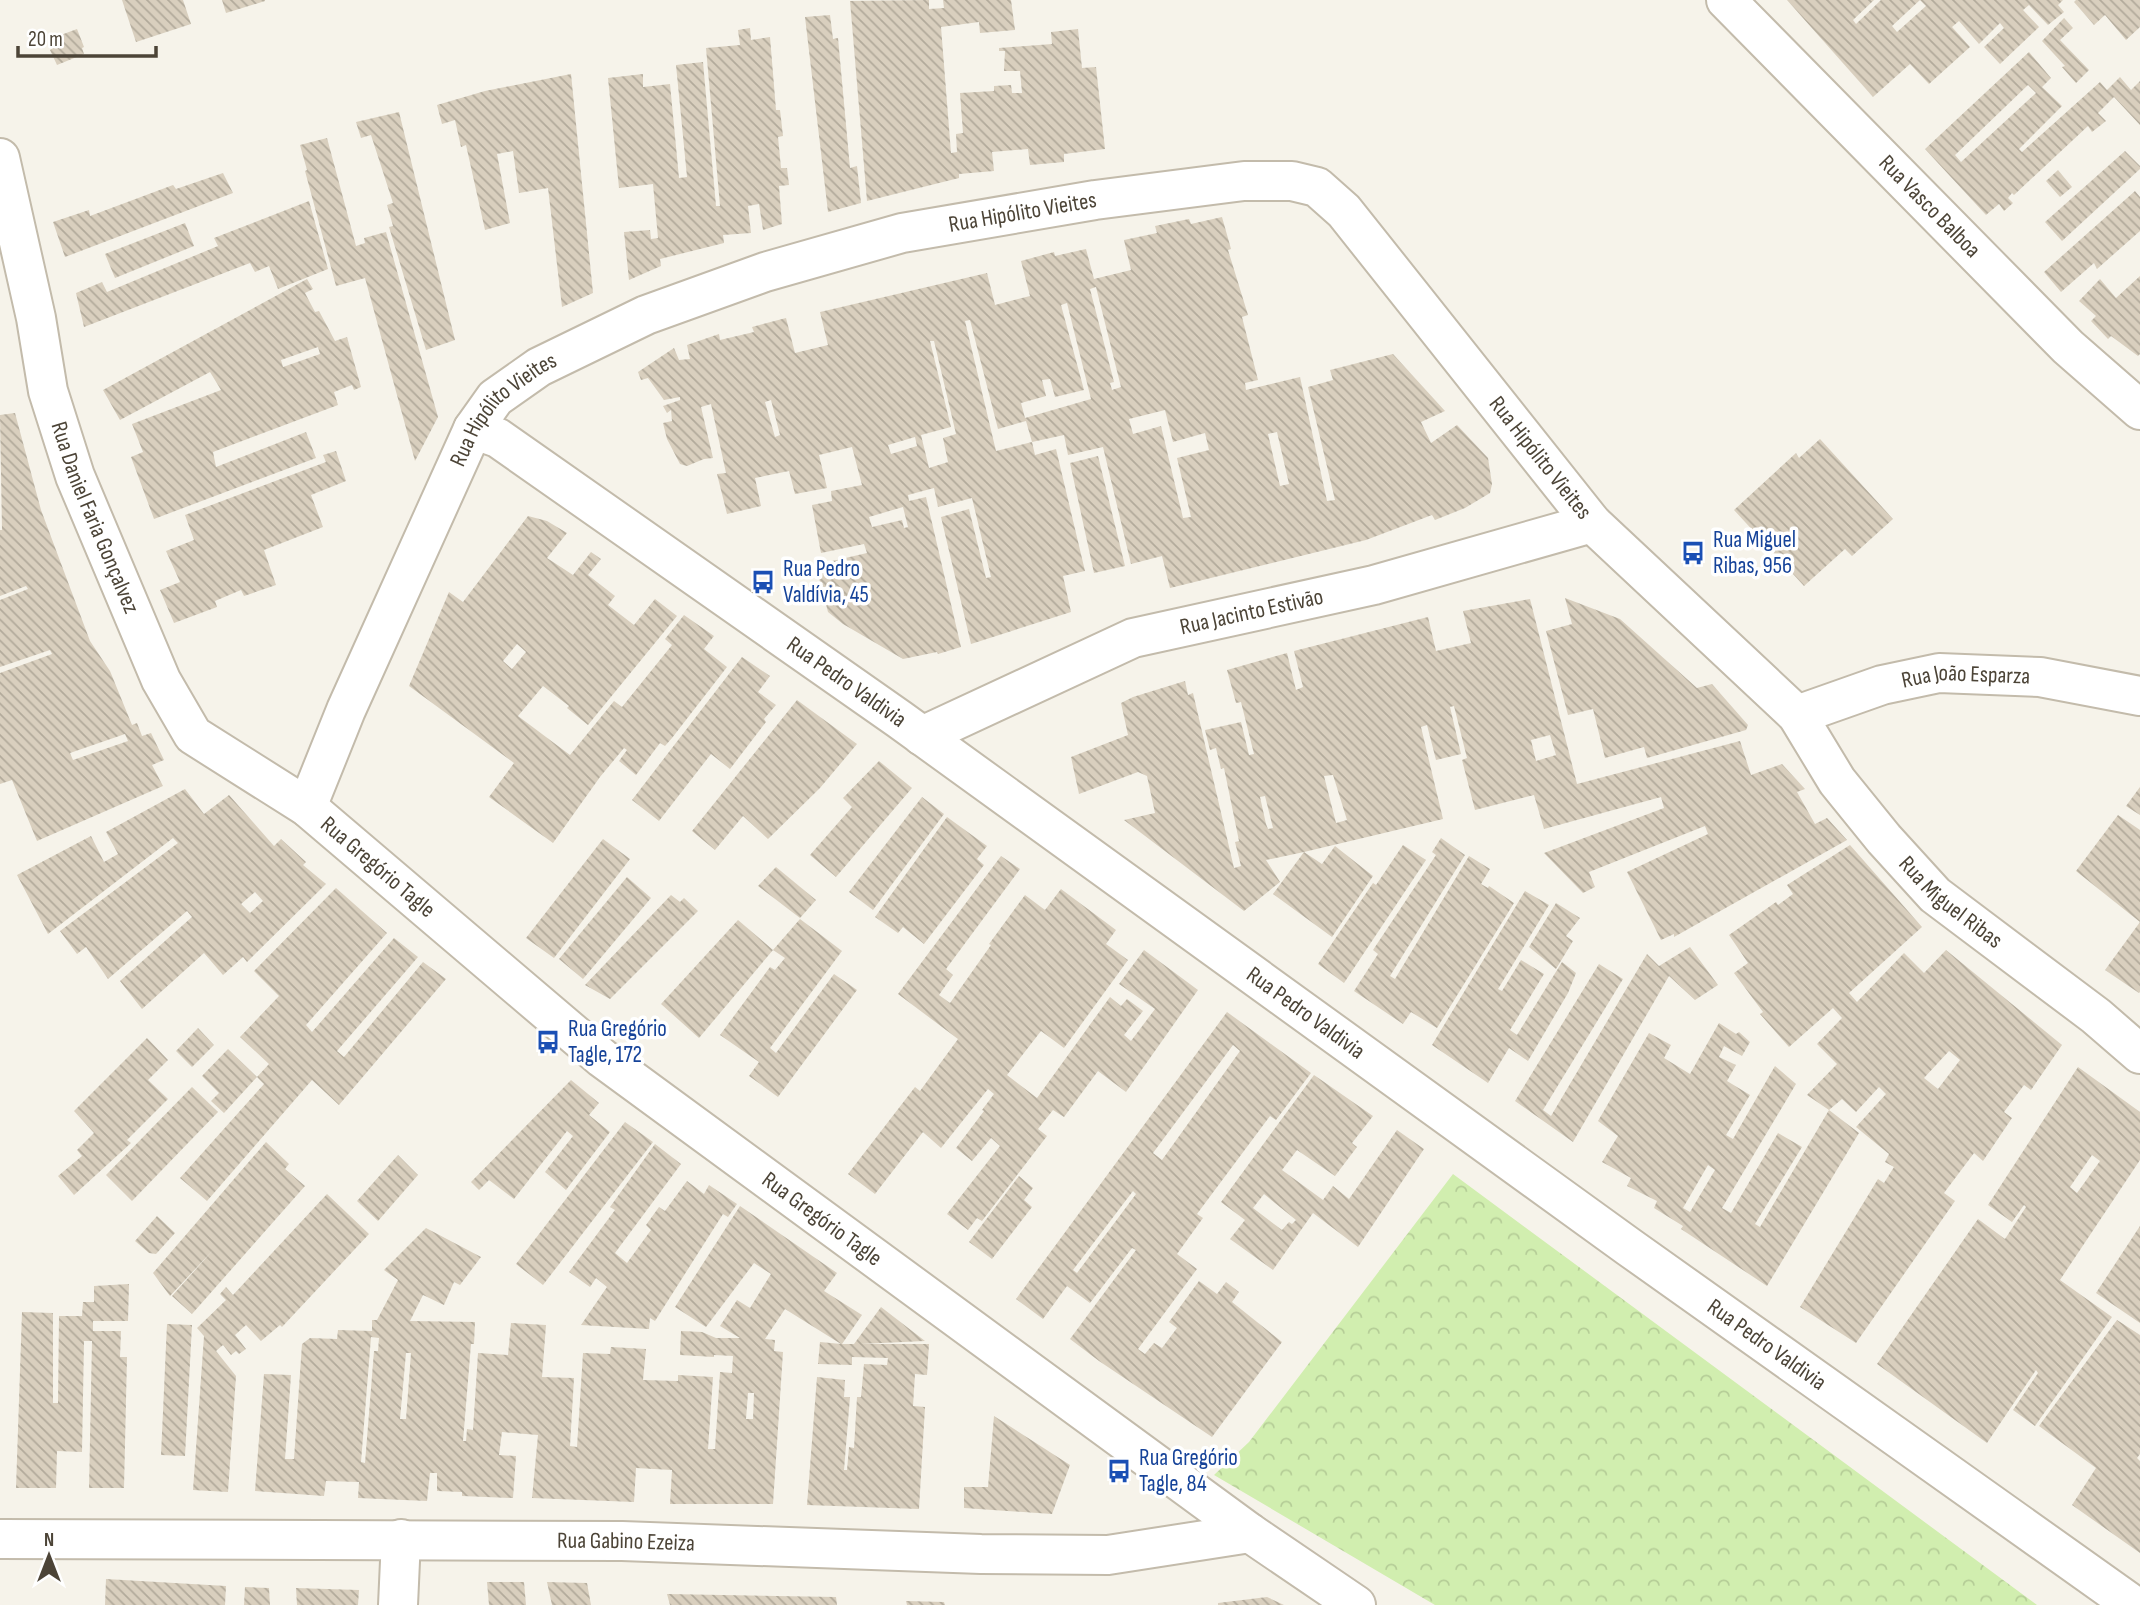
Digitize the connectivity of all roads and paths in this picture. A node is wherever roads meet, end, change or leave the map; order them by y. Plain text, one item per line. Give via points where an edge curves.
1 (1726, 0) edge
2 (0, 158) edge
3 (2140, 410) edge
4 (473, 429) junction
5 (1592, 523) junction
6 (2140, 696) edge
7 (1797, 715) junction
8 (922, 736) junction
9 (307, 807) junction
10 (2140, 1054) edge
11 (1250, 1533) junction
12 (0, 1539) edge
13 (401, 1539) junction
14 (398, 1605) edge
15 (1356, 1605) edge
16 (2133, 1605) edge

1 - 3 street, Rua Vasco Balboa via 2068,347
2 - 9 street, Rua Daniel Faria Gonçalvez via 48,391 75,476 161,680 193,735
4 - 5 street, Rua Hipólito Vieites via 495,398 539,367 646,315 765,272 902,233 1244,181 1292,181 1317,187 1344,211
4 - 8 street, Rua Pedro Valdivia via 510,446
4 - 9 street, Rua Hipólito Vieites
5 - 7 street, Rua Hipólito Vieites
5 - 8 street, Rua Jacinto Estivão via 1374,585 1133,638
6 - 7 street, Rua João Esparza via 2040,677 1939,673 1882,685
7 - 10 street, Rua Miguel Ribas via 1837,780 1936,895
8 - 16 street, Rua Pedro Valdivia
9 - 11 street, Rua Gregório Tagle via 602,1058
11 - 13 street, Rua Gabino Ezeiza via 1108,1555
11 - 15 street, Rua Gregório Tagle
12 - 13 street, Rua Gabino Ezeiza
13 - 14 street

